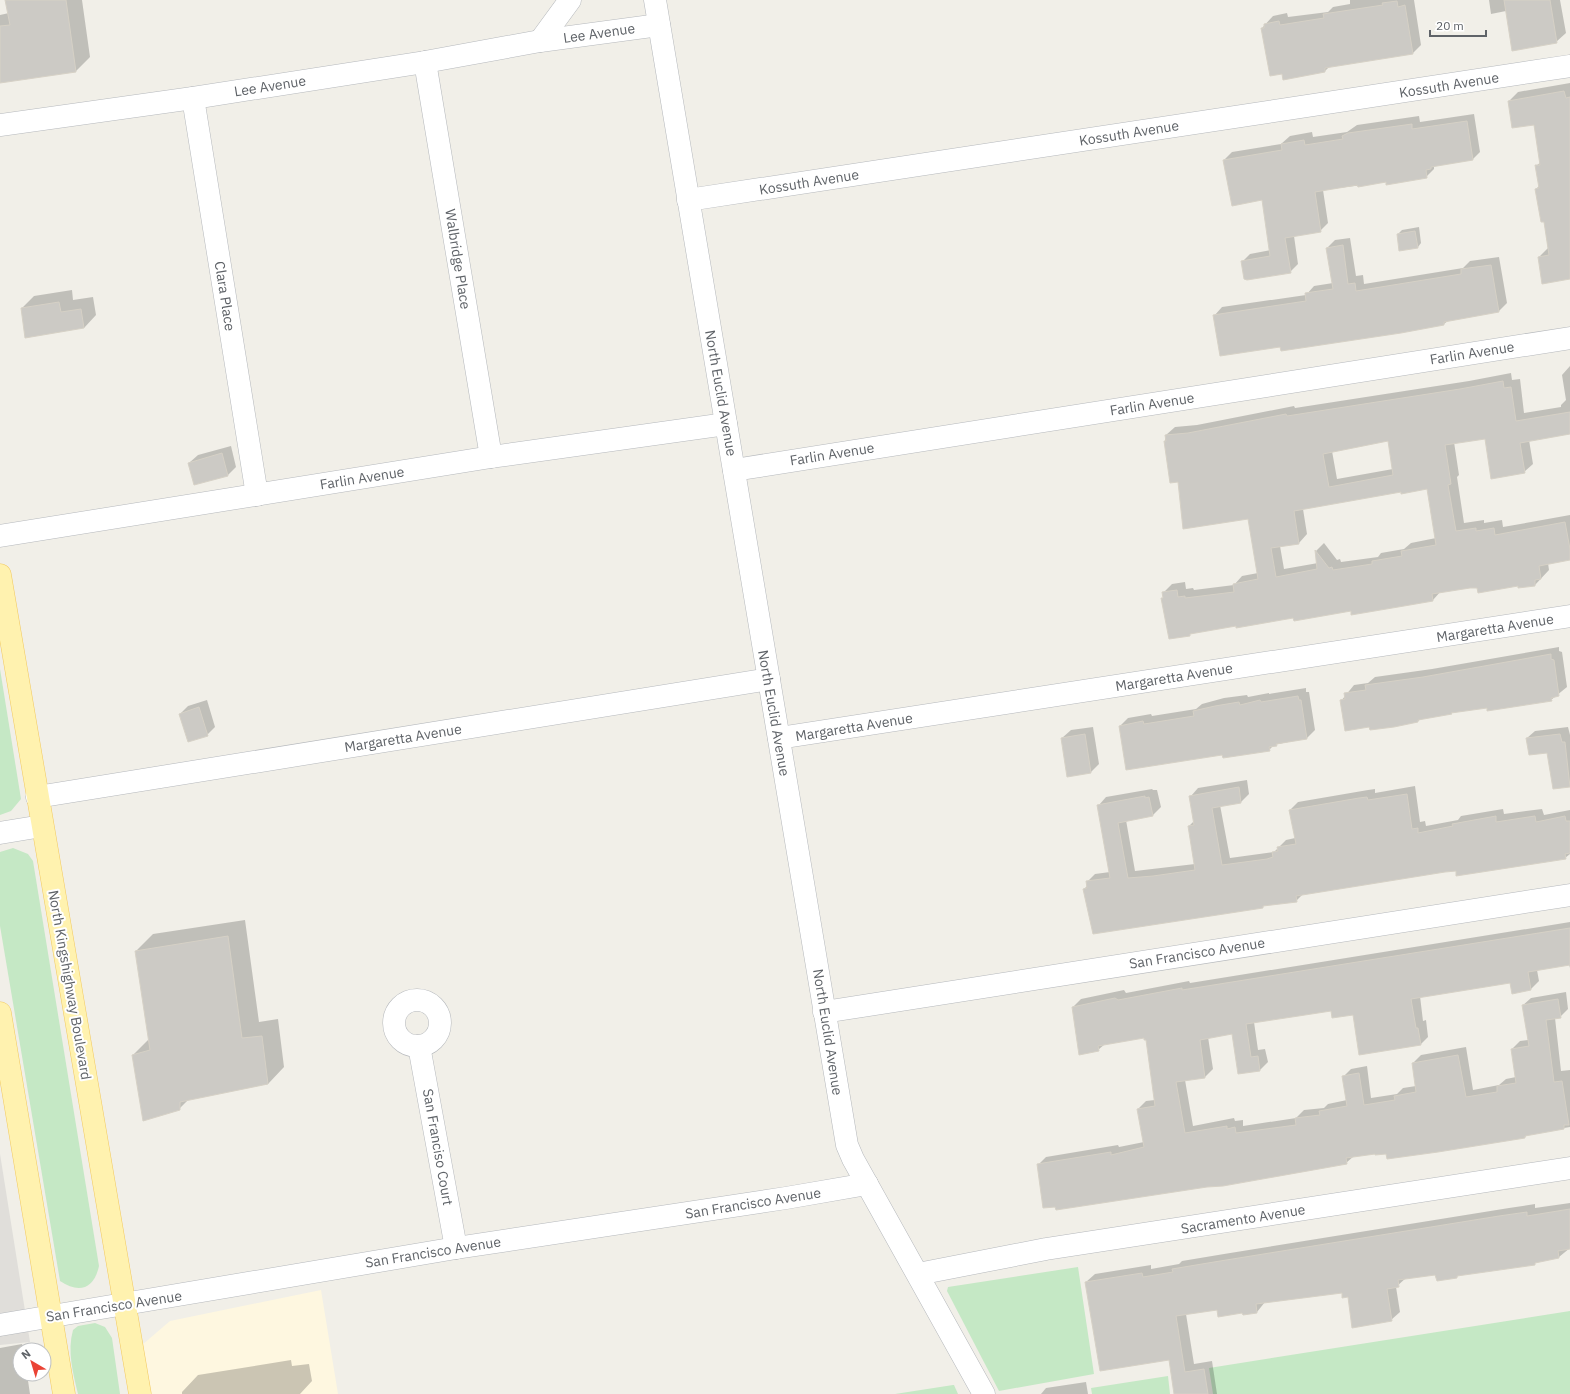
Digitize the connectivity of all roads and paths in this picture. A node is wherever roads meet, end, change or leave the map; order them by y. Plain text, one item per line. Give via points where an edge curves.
1 (570, 0) edge
2 (655, 0) edge
3 (659, 25) junction
4 (540, 41) junction
5 (425, 62) junction
6 (1570, 66) edge
7 (193, 98) junction
8 (0, 125) edge
9 (688, 200) junction
10 (1570, 338) edge
11 (726, 424) junction
12 (490, 457) junction
13 (734, 470) junction
14 (257, 495) junction
15 (0, 536) edge
16 (0, 575) edge
17 (1570, 616) edge
18 (769, 680) junction
19 (779, 738) junction
20 (37, 797) junction
21 (42, 826) junction
22 (0, 833) edge
23 (1570, 895) edge
24 (824, 1012) junction
25 (0, 1013) edge
26 (420, 1046) dead end
27 (1570, 1168) edge
28 (867, 1184) junction
29 (456, 1248) junction
30 (918, 1274) junction
31 (126, 1304) junction
32 (51, 1317) junction
33 (0, 1325) edge
34 (64, 1394) edge
35 (140, 1394) edge
36 (984, 1394) edge

1 - 4 street, Lee Avenue
2 - 3 street, North Euclid Avenue
3 - 4 street, Lee Avenue
3 - 9 street, North Euclid Avenue
4 - 5 street, Lee Avenue
5 - 7 street, Lee Avenue
5 - 12 street, Walbridge Place
6 - 9 street, Kossuth Avenue
7 - 8 street, Lee Avenue
7 - 14 street, Clara Place
9 - 11 street, North Euclid Avenue
10 - 13 street, Farlin Avenue
11 - 12 street, Farlin Avenue
11 - 13 street, North Euclid Avenue
12 - 14 street, Farlin Avenue
13 - 18 street, North Euclid Avenue
14 - 15 street, Farlin Avenue
16 - 20 main road, North Kingshighway Boulevard
17 - 19 street, Margaretta Avenue
18 - 19 street, North Euclid Avenue
18 - 20 street, Margaretta Avenue
19 - 24 street, North Euclid Avenue
20 - 21 main road, North Kingshighway Boulevard
21 - 22 street
21 - 31 main road, North Kingshighway Boulevard
23 - 24 street, San Francisco Avenue
24 - 28 street, North Euclid Avenue via 847,1145
25 - 32 main road
26 - 29 street, San Franciso Court
27 - 30 street, Sacramento Avenue via 1046,1249
28 - 29 street, San Francisco Avenue
28 - 30 street, North Euclid Avenue
29 - 31 street, San Francisco Avenue
30 - 36 street, North Euclid Avenue
31 - 32 street, San Francisco Avenue
31 - 35 main road, North Kingshighway Boulevard
32 - 33 street, San Francisco Avenue
32 - 34 main road

